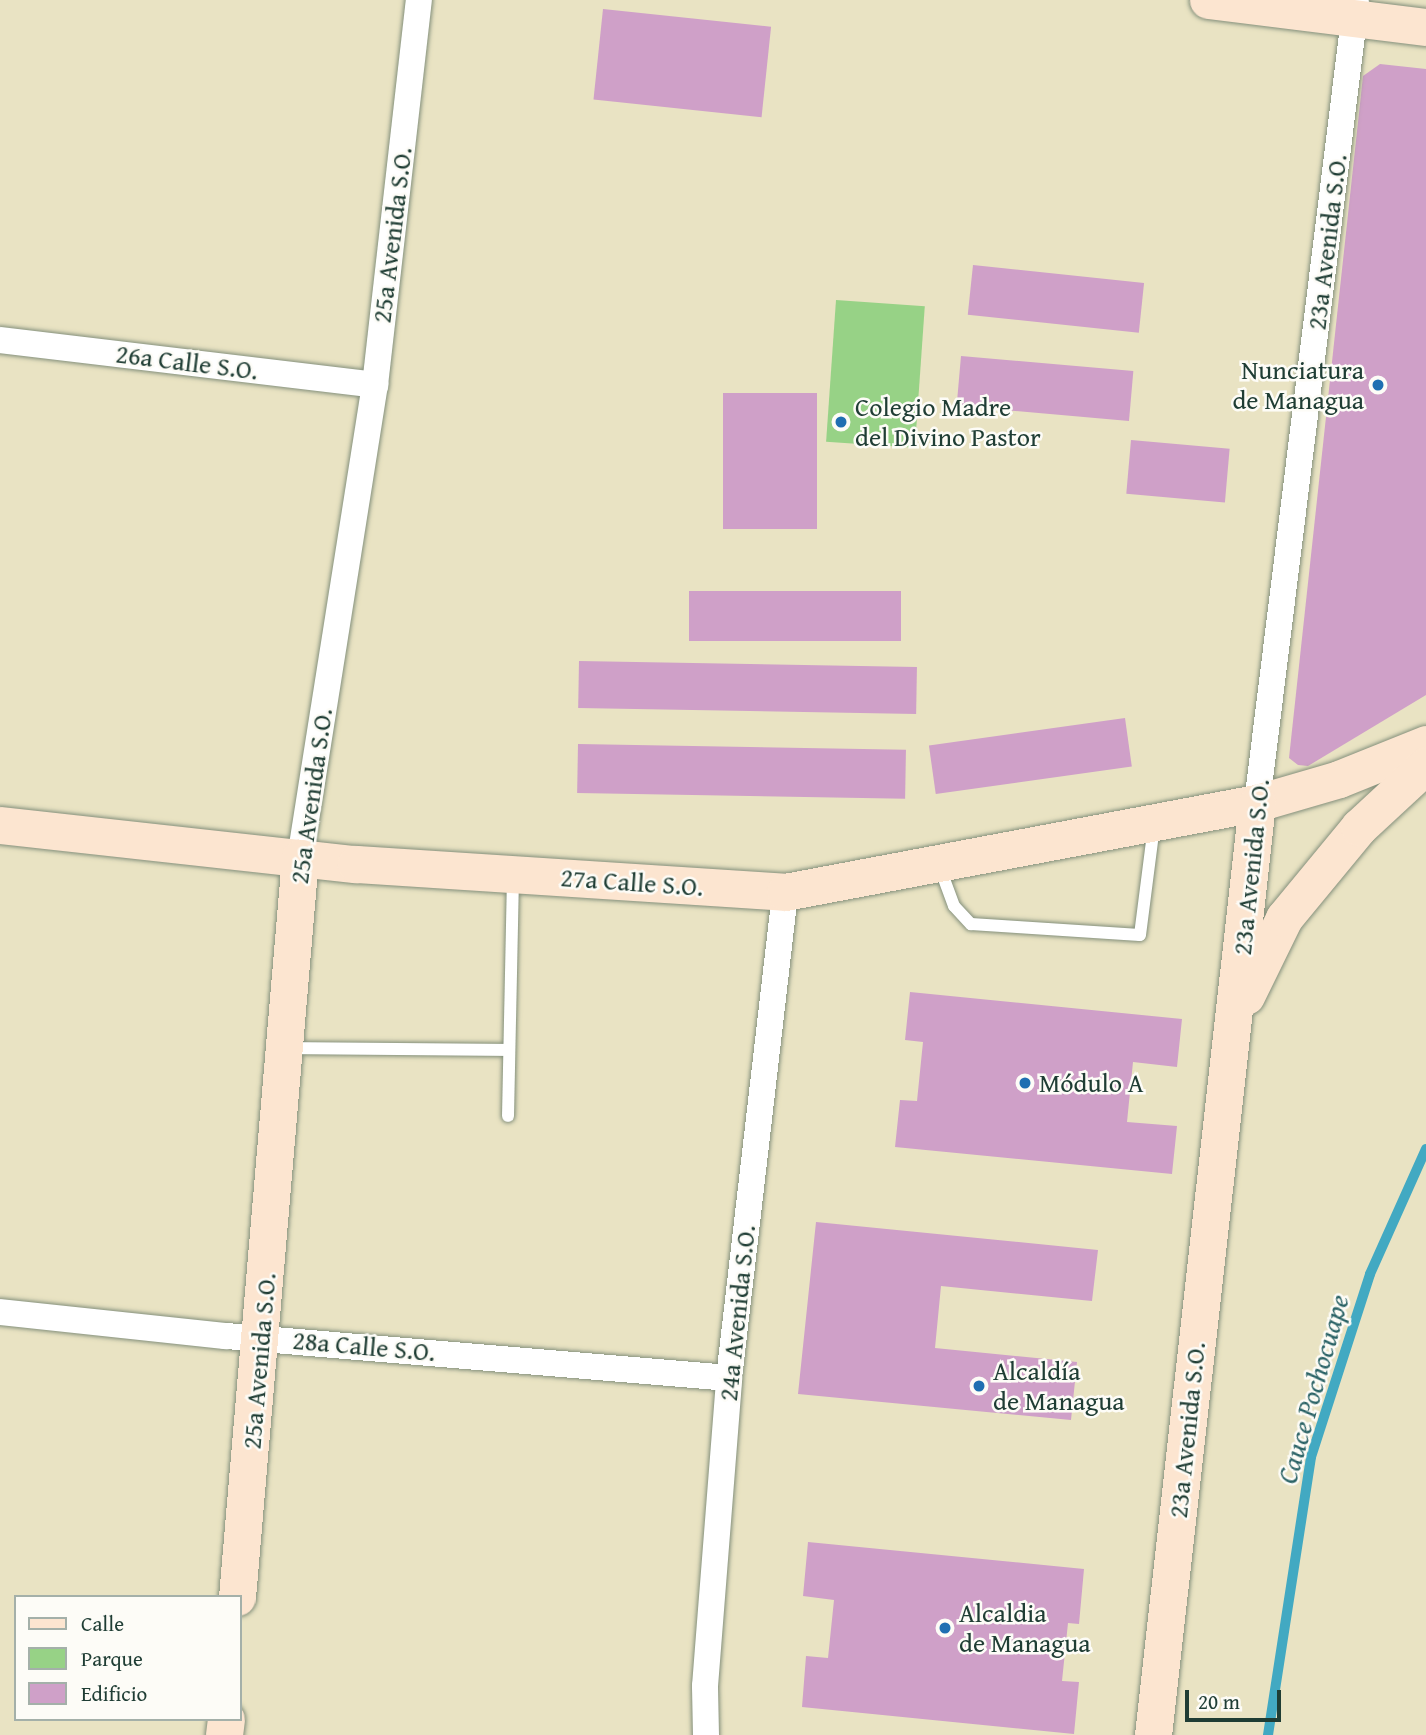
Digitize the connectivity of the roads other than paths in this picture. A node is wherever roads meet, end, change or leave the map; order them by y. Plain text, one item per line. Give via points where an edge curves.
1 (419, 0) edge
2 (1208, 0) edge
3 (1355, 10) edge
4 (1426, 27) edge
5 (0, 340) edge
6 (375, 385) junction
7 (1426, 744) edge
8 (1426, 765) edge
9 (1257, 803) junction
10 (1154, 824) junction
11 (0, 825) edge
12 (300, 858) junction
13 (937, 861) junction
14 (513, 874) junction
15 (785, 892) junction
16 (1234, 1019) junction
17 (285, 1048) junction
18 (509, 1050) junction
19 (508, 1116) dead end
20 (0, 1312) edge
21 (262, 1338) junction
22 (729, 1378) junction
23 (237, 1595) edge
24 (706, 1735) edge
25 (1153, 1735) edge

1 - 6 street, 25a Avenida S.O.
2 - 3 street
3 - 4 street
3 - 9 street, 23a Avenida S.O.
5 - 6 street, 26a Calle S.O.
6 - 12 street, 25a Avenida S.O.
7 - 9 street, 27a Calle S.O. via 1339,779
8 - 16 street via 1359,827 1284,918
9 - 10 street, 27a Calle S.O.
9 - 16 street, 23a Avenida S.O.
10 - 13 street, 27a Calle S.O.
10 - 13 lane via 1140,935 971,924 954,906
11 - 12 street, 27a Calle S.O.
12 - 14 street, 27a Calle S.O.
12 - 17 street, 25a Avenida S.O.
13 - 15 street, 27a Calle S.O.
14 - 15 street, 27a Calle S.O.
14 - 18 lane
15 - 22 street, 24a Avenida S.O.
16 - 25 street, 23a Avenida S.O.
17 - 18 lane
17 - 21 street, 25a Avenida S.O.
18 - 19 lane
20 - 21 street, 28a Calle S.O.
21 - 22 street, 28a Calle S.O.
21 - 23 street, 25a Avenida S.O.
22 - 24 street, 24a Avenida S.O. via 705,1686

